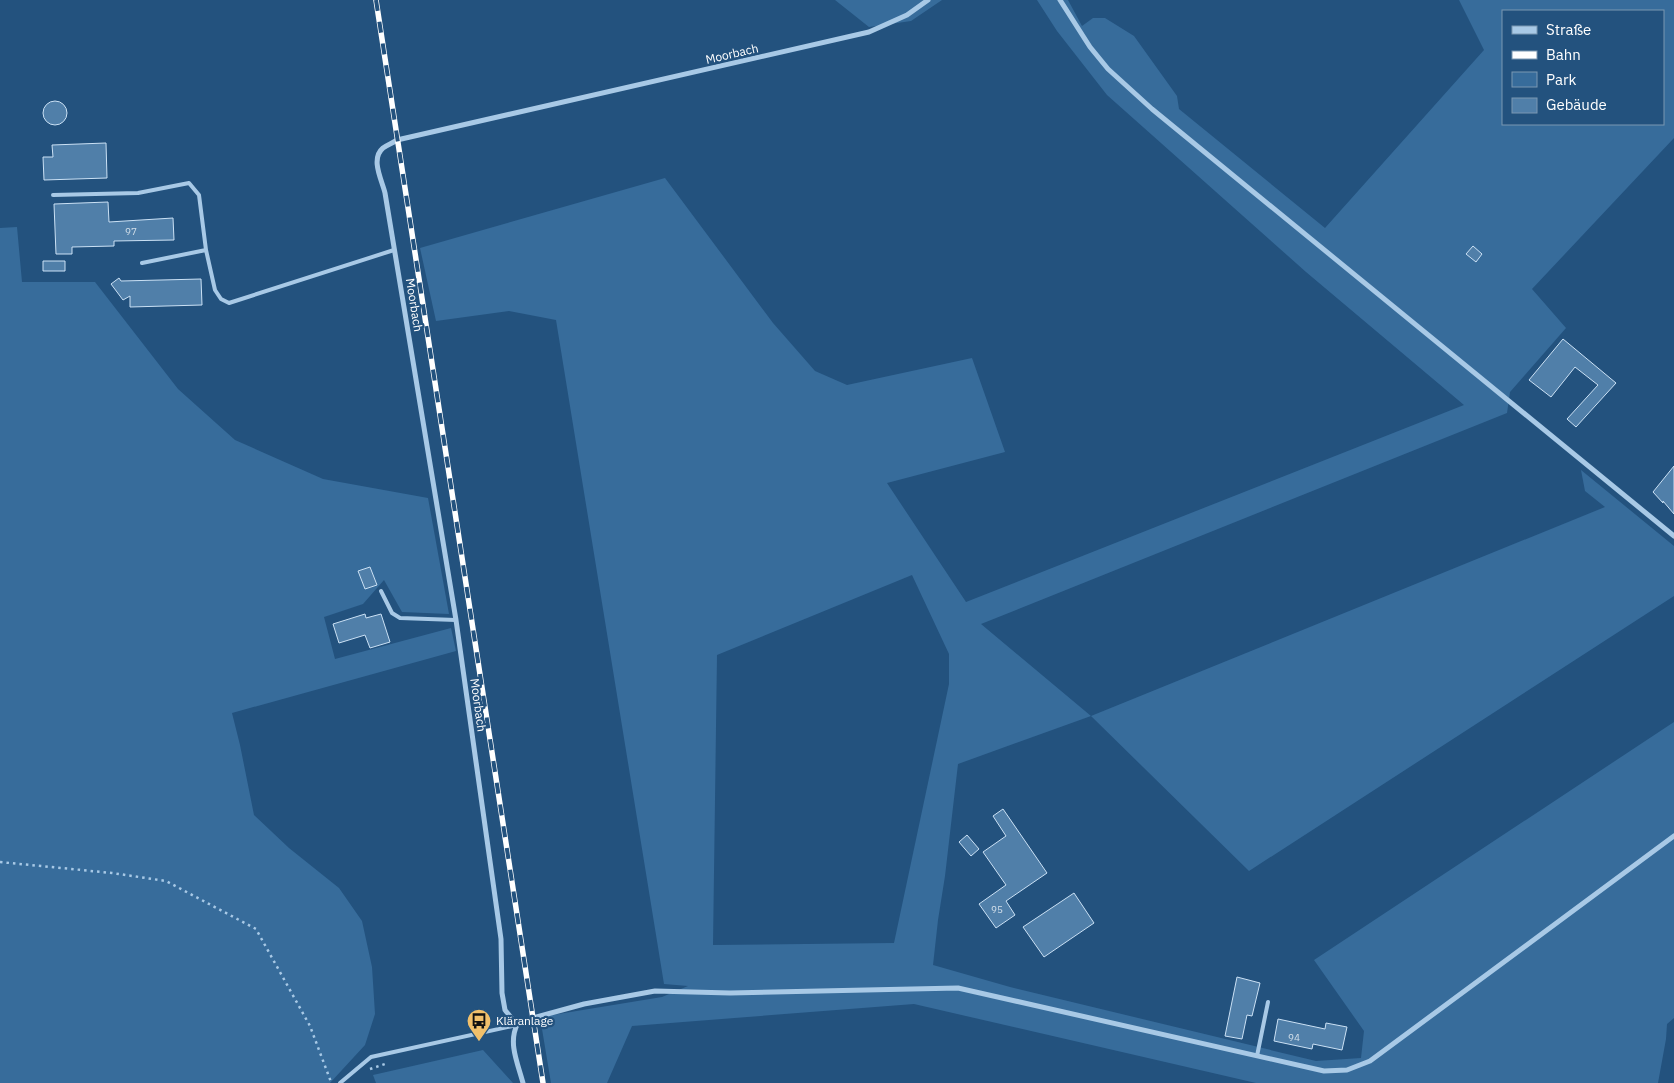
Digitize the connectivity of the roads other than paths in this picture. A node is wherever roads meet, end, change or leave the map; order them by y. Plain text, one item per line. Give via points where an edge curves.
1 (928, 0) edge
2 (1060, 0) edge
3 (53, 194) dead end
4 (206, 250) junction
5 (394, 250) junction
6 (142, 263) dead end
7 (1674, 536) edge
8 (381, 591) dead end
9 (456, 620) junction
10 (1674, 836) edge
11 (1268, 1002) dead end
12 (517, 1025) junction
13 (1257, 1056) junction
14 (340, 1083) edge
15 (523, 1083) edge

1 - 5 street, Moorbach via 907,15 869,32 397,140 378,154 377,166
2 - 7 street via 1108,69 1152,109
3 - 4 lane via 138,193 189,183 199,195
4 - 5 lane via 215,290 228,303
4 - 6 lane
5 - 9 street, Moorbach
8 - 9 lane via 392,613 400,618
9 - 12 street, Moorbach via 501,939 502,993 505,1010
10 - 13 street via 1370,1061 1347,1070 1324,1071
11 - 13 lane
12 - 13 street via 584,1004 655,991 730,993 958,988
12 - 14 lane via 371,1057
12 - 15 street via 512,1034 513,1047

